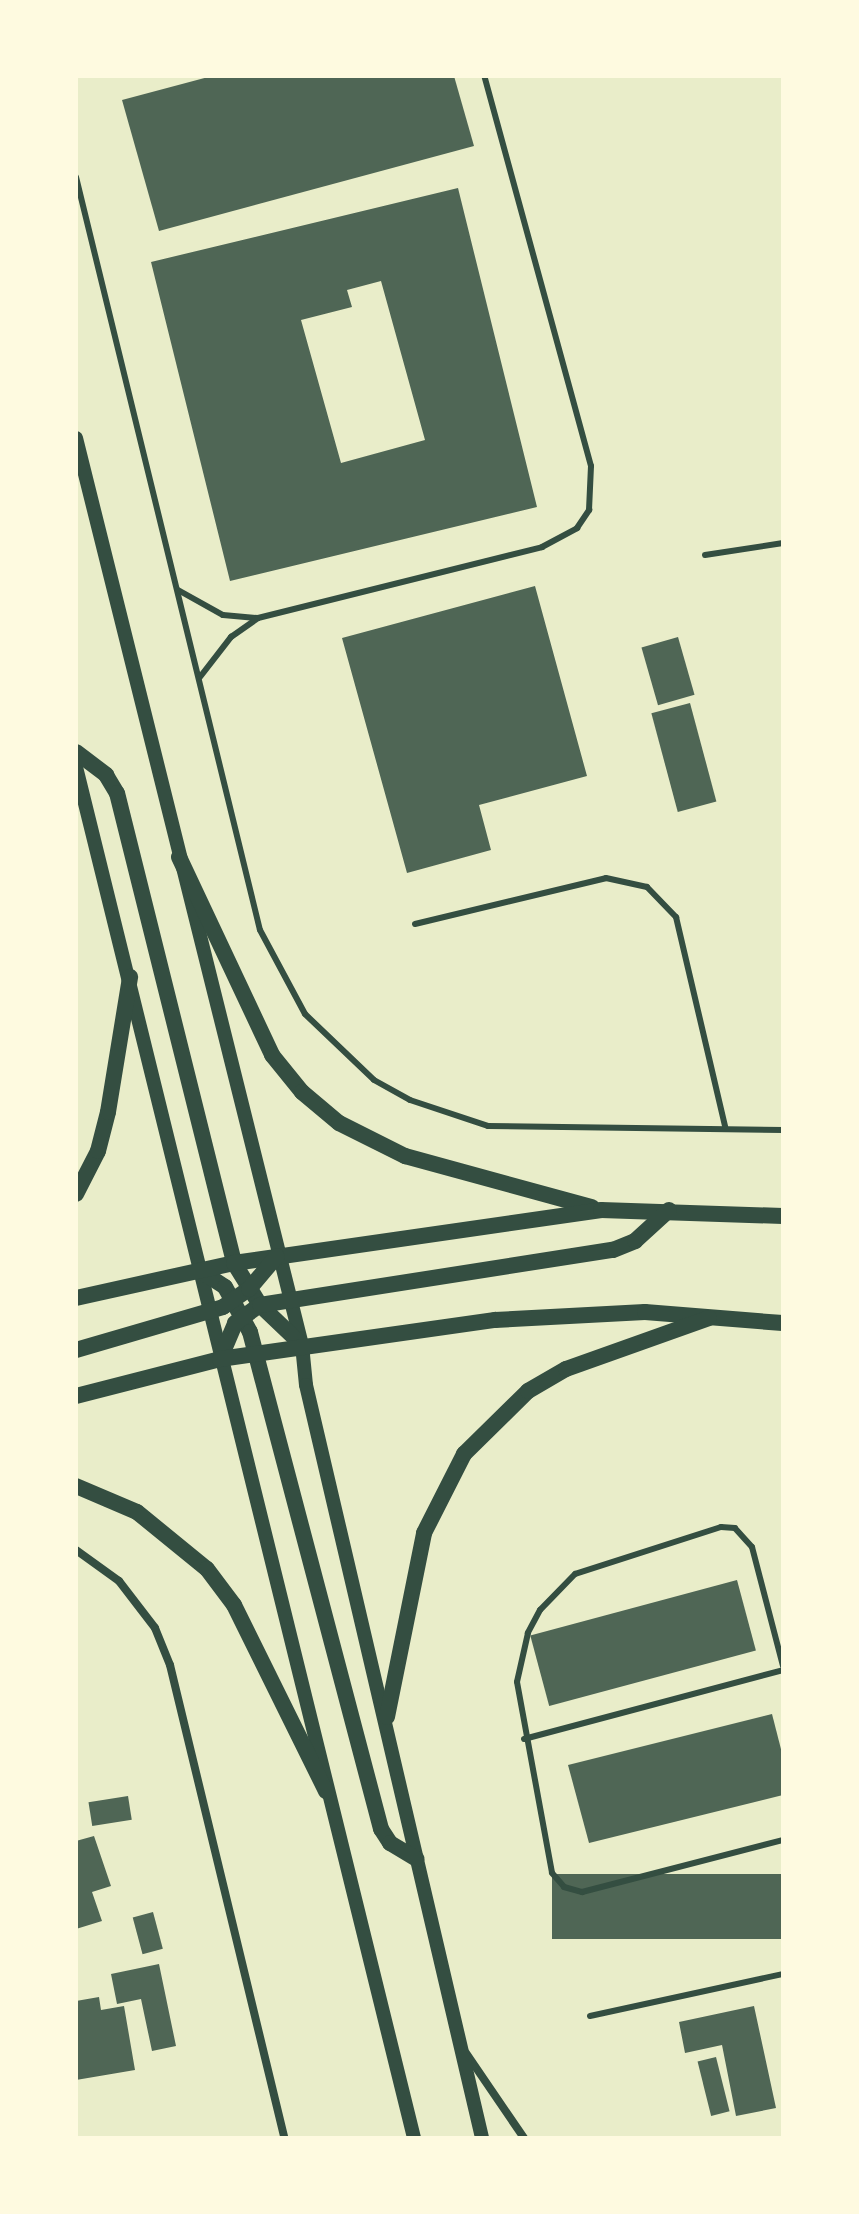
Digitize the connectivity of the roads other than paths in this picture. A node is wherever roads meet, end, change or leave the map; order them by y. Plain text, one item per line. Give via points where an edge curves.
1 (484, 76) edge
2 (76, 177) edge
3 (76, 438) edge
4 (783, 543) edge
5 (705, 555) dead end
6 (178, 590) junction
7 (258, 618) junction
8 (200, 677) junction
9 (76, 752) edge
10 (76, 767) edge
11 (179, 857) junction
12 (415, 924) dead end
13 (130, 977) junction
14 (725, 1126) junction
15 (783, 1130) edge
16 (76, 1194) edge
17 (601, 1210) junction
18 (669, 1210) junction
19 (783, 1216) edge
20 (277, 1256) junction
21 (234, 1263) junction
22 (199, 1270) junction
23 (76, 1298) edge
24 (288, 1300) junction
25 (243, 1301) junction
26 (260, 1305) junction
27 (209, 1312) junction
28 (718, 1315) junction
29 (783, 1323) edge
30 (302, 1345) junction
31 (76, 1350) edge
32 (256, 1353) junction
33 (220, 1359) junction
34 (76, 1396) edge
35 (76, 1486) edge
36 (76, 1550) edge
37 (783, 1668) edge
38 (387, 1717) junction
39 (524, 1739) junction
40 (326, 1791) junction
41 (783, 1840) edge
42 (417, 1859) junction
43 (783, 1974) edge
44 (590, 2016) dead end
45 (456, 2039) junction
46 (284, 2138) edge
47 (414, 2138) edge
48 (482, 2138) edge
49 (524, 2138) edge

1 - 7 lane via 591,466 589,510 577,528 542,547
2 - 6 lane
3 - 11 street
4 - 5 lane
6 - 7 lane via 223,615
6 - 8 lane
7 - 8 lane via 225,643
8 - 14 lane via 260,930 305,1014 337,1050 410,1100 488,1126
9 - 21 main road via 106,775 117,793
10 - 13 street
11 - 17 main road via 272,1055 302,1092 339,1123 405,1156
11 - 20 street
12 - 14 lane via 606,878 647,887 676,917
13 - 16 main road via 108,1112 98,1151
13 - 22 street
14 - 15 lane
17 - 18 main road
17 - 20 main road
18 - 19 main road
18 - 24 main road via 635,1241 613,1250
20 - 21 main road
20 - 24 street
20 - 25 main road
21 - 22 main road
21 - 25 main road
22 - 23 main road
22 - 25 main road
22 - 27 street
24 - 26 main road
24 - 30 street
25 - 26 main road
25 - 27 main road
25 - 32 main road
25 - 33 main road
26 - 30 main road
27 - 31 main road
27 - 33 street
28 - 29 main road
28 - 30 main road via 541,1317
28 - 38 main road via 566,1369 528,1391 464,1454 424,1533
30 - 32 main road
30 - 38 street via 306,1385
32 - 33 main road
32 - 42 main road via 381,1829 390,1843
33 - 34 main road
33 - 40 street
35 - 40 main road via 137,1512 207,1569 242,1619
36 - 46 street via 119,1581 155,1628 170,1665
37 - 39 lane
37 - 39 lane via 752,1547 745,1535 721,1527 575,1574 540,1610 521,1657 517,1707
38 - 42 street
39 - 41 lane via 552,1873 572,1891
40 - 47 street
42 - 45 street
43 - 44 lane
45 - 48 street
45 - 49 street

